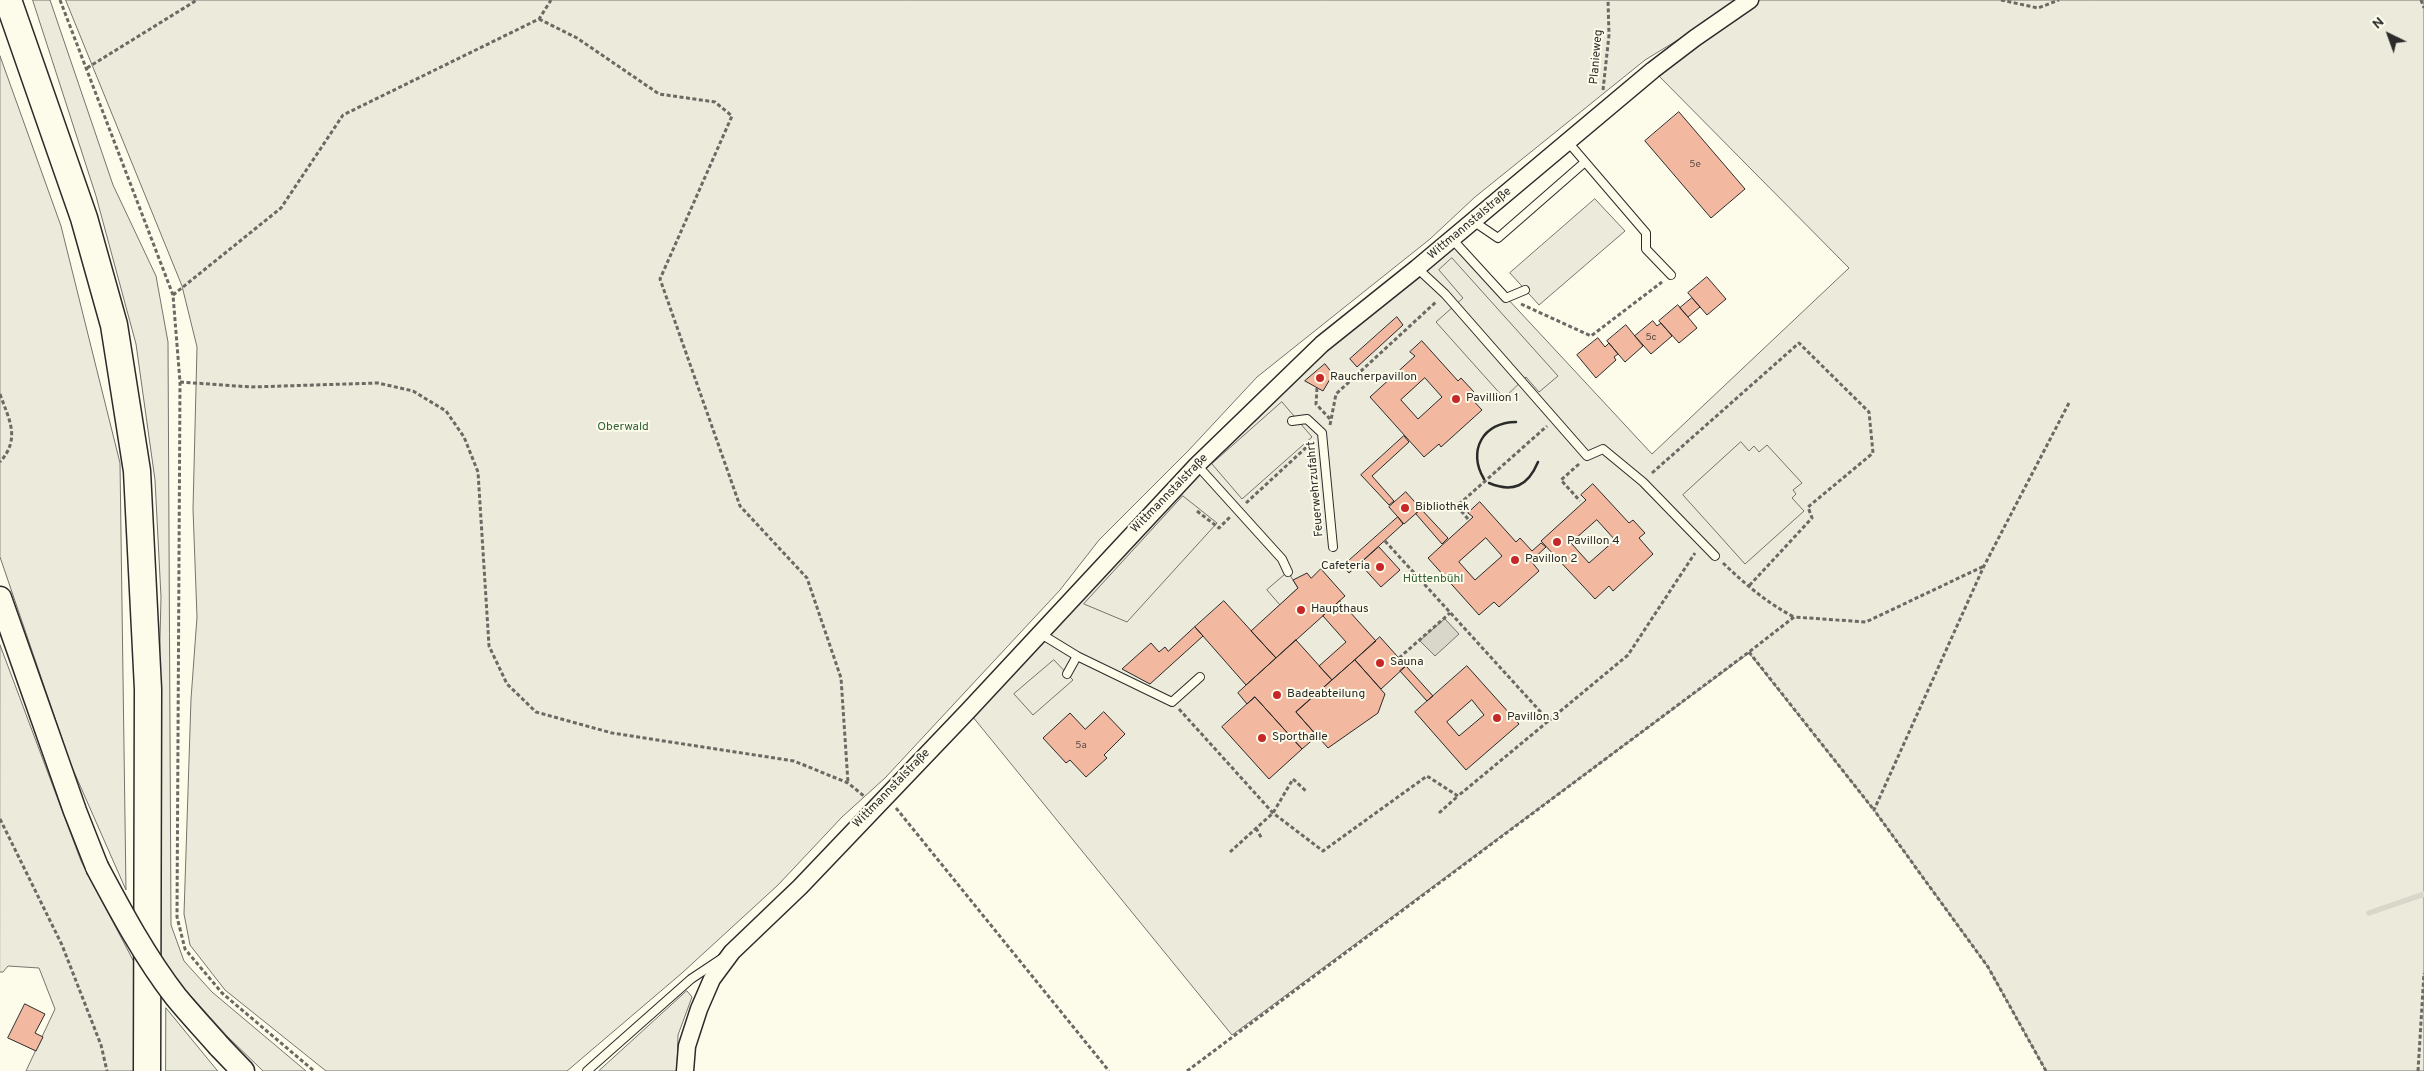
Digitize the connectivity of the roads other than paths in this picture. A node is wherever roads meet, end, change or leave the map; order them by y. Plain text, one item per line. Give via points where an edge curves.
1 (8, 0) edge
2 (1750, 0) edge
3 (1568, 142) junction
4 (1585, 162) junction
5 (1473, 221) junction
6 (1452, 239) junction
7 (1417, 268) junction
8 (1671, 275) road end
9 (1525, 290) dead end
10 (1292, 421) dead end
11 (1197, 465) junction
12 (1333, 547) dead end
13 (1715, 556) road end
14 (1288, 572) dead end
15 (0, 598) edge
16 (1041, 634) junction
17 (1077, 656) junction
18 (1067, 674) dead end
19 (1200, 677) dead end
20 (732, 952) junction
21 (147, 1071) edge
22 (243, 1071) edge
23 (587, 1071) edge
24 (685, 1071) edge

1 - 21 main road via 84,218 114,325 137,471 148,689
2 - 3 street, Wittmannstalstraße via 1653,70
3 - 4 lane
3 - 5 street, Wittmannstalstraße
4 - 5 lane via 1498,238
4 - 8 lane via 1646,233 1646,249
5 - 6 street, Wittmannstalstraße
6 - 7 street, Wittmannstalstraße
6 - 9 lane via 1506,298
7 - 11 street, Wittmannstalstraße via 1322,344
7 - 13 lane via 1445,294 1587,456 1603,449 1643,482
10 - 12 lane, Feuerwehrzufahrt via 1307,419 1322,434
11 - 14 lane via 1282,559
11 - 16 street, Wittmannstalstraße
15 - 22 street, bridge via 75,811 124,919 177,998
16 - 17 lane
16 - 20 street, Wittmannstalstraße via 800,886
17 - 18 lane
17 - 19 lane via 1172,702
20 - 23 lane via 691,979
20 - 24 street, Wittmannstalstraße via 712,979 699,1009 687,1046

